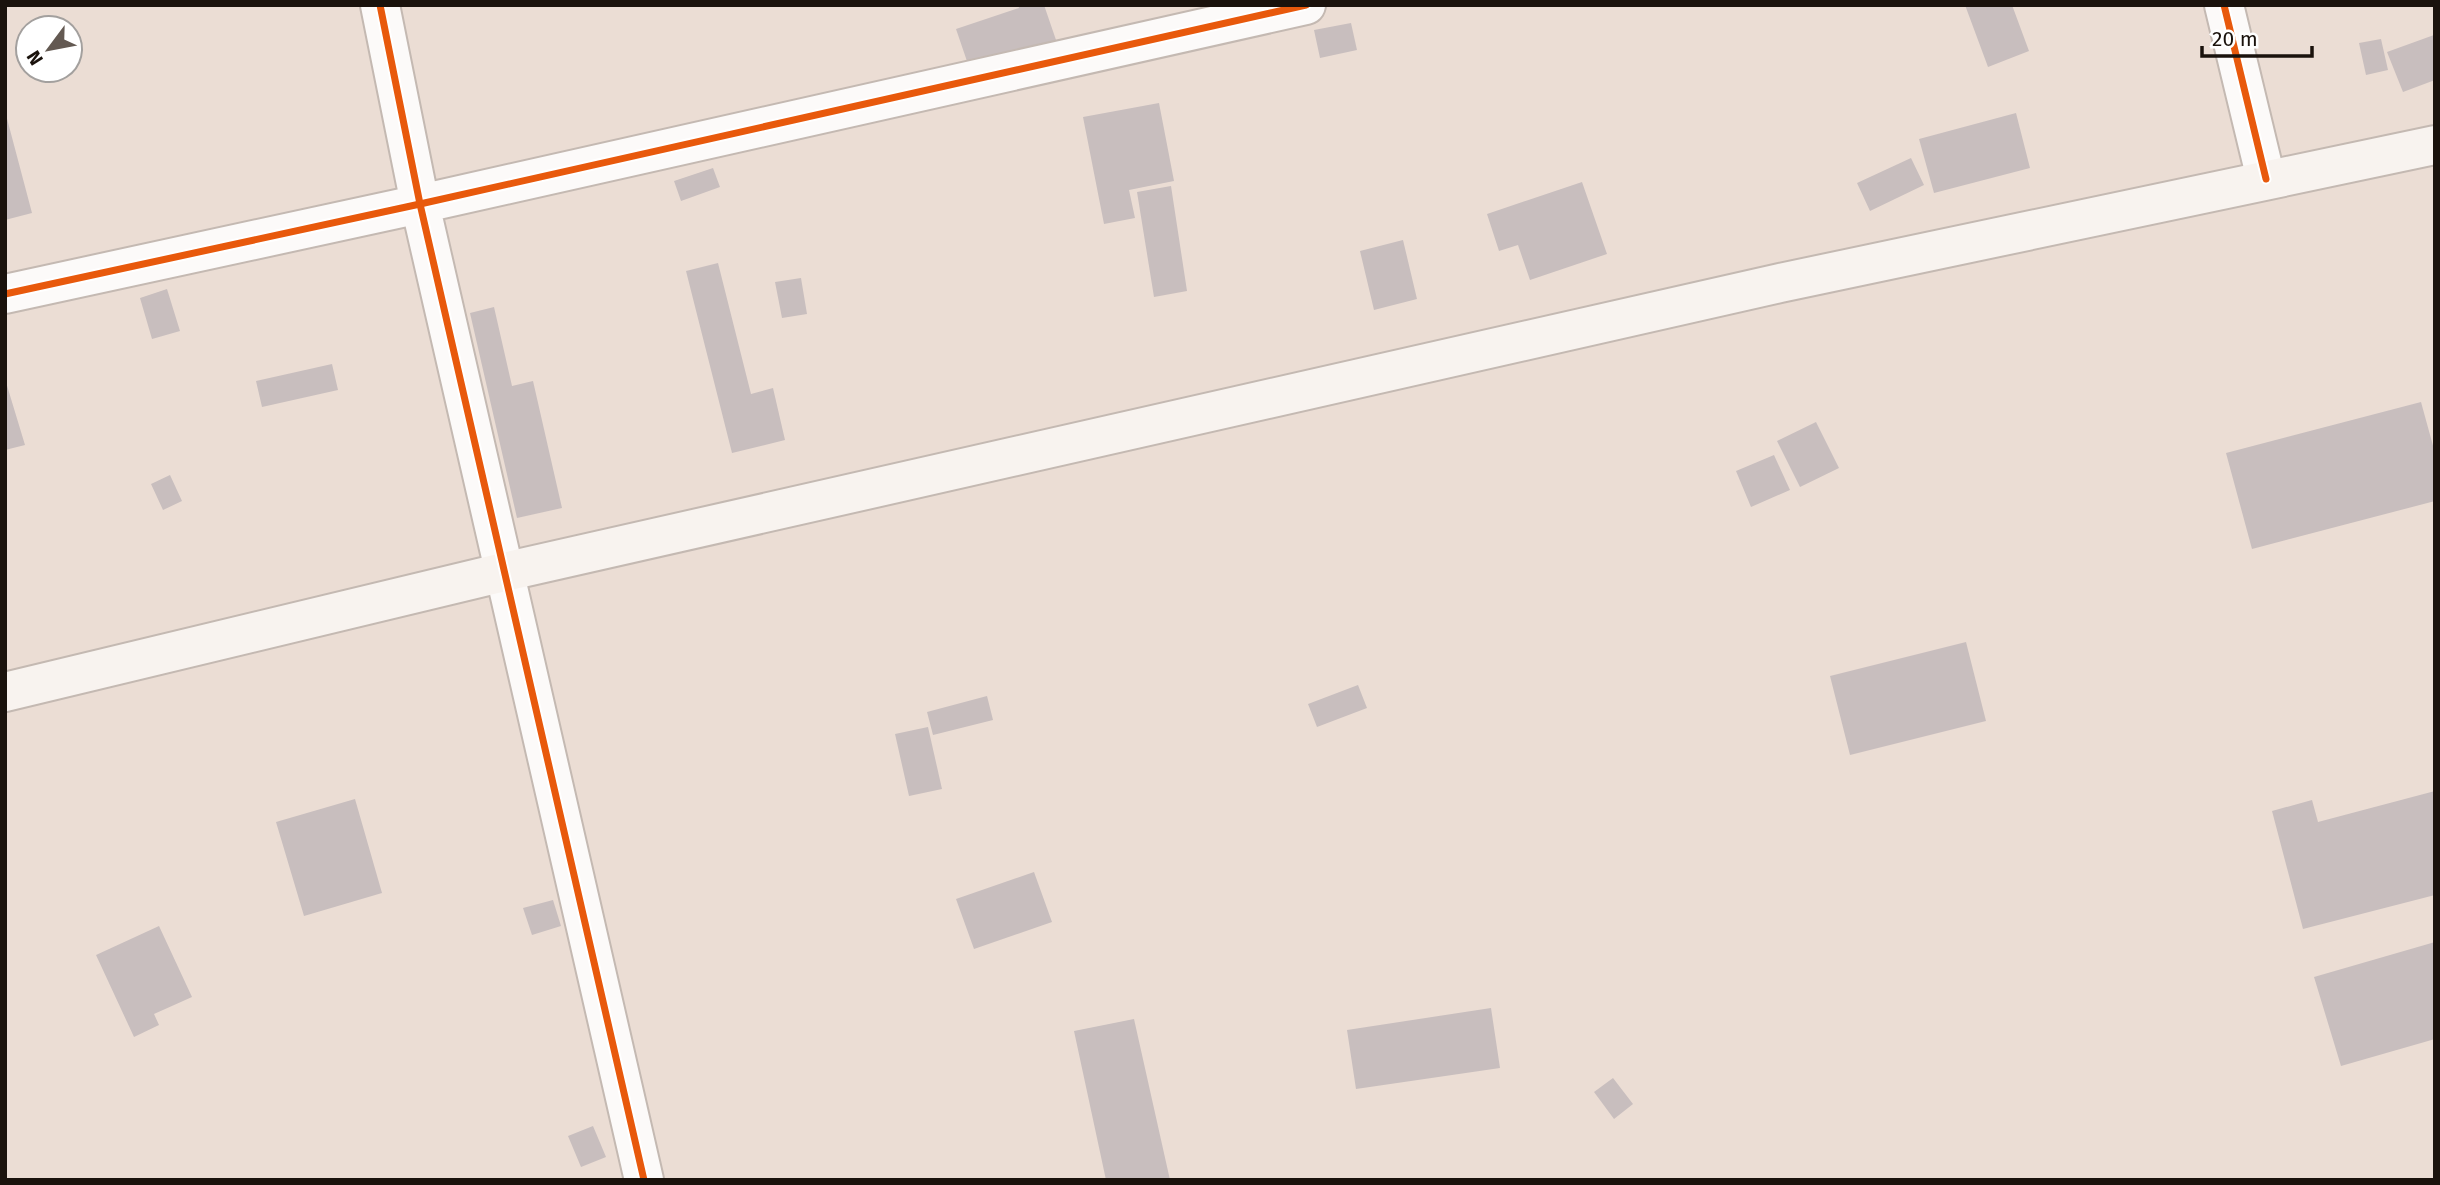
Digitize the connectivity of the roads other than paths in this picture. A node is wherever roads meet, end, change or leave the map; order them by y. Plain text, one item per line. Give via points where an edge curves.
1 (380, 5) edge
2 (2224, 5) edge
3 (1288, 7) edge
4 (2435, 145) edge
5 (2266, 180) junction
6 (420, 204) junction
7 (5, 294) edge
8 (504, 572) junction
9 (5, 692) edge
10 (644, 1180) edge

1 - 6 street
2 - 5 street
3 - 6 street
4 - 5 main road
5 - 8 main road via 1780,283
6 - 7 street
6 - 8 street
8 - 9 main road
8 - 10 street

